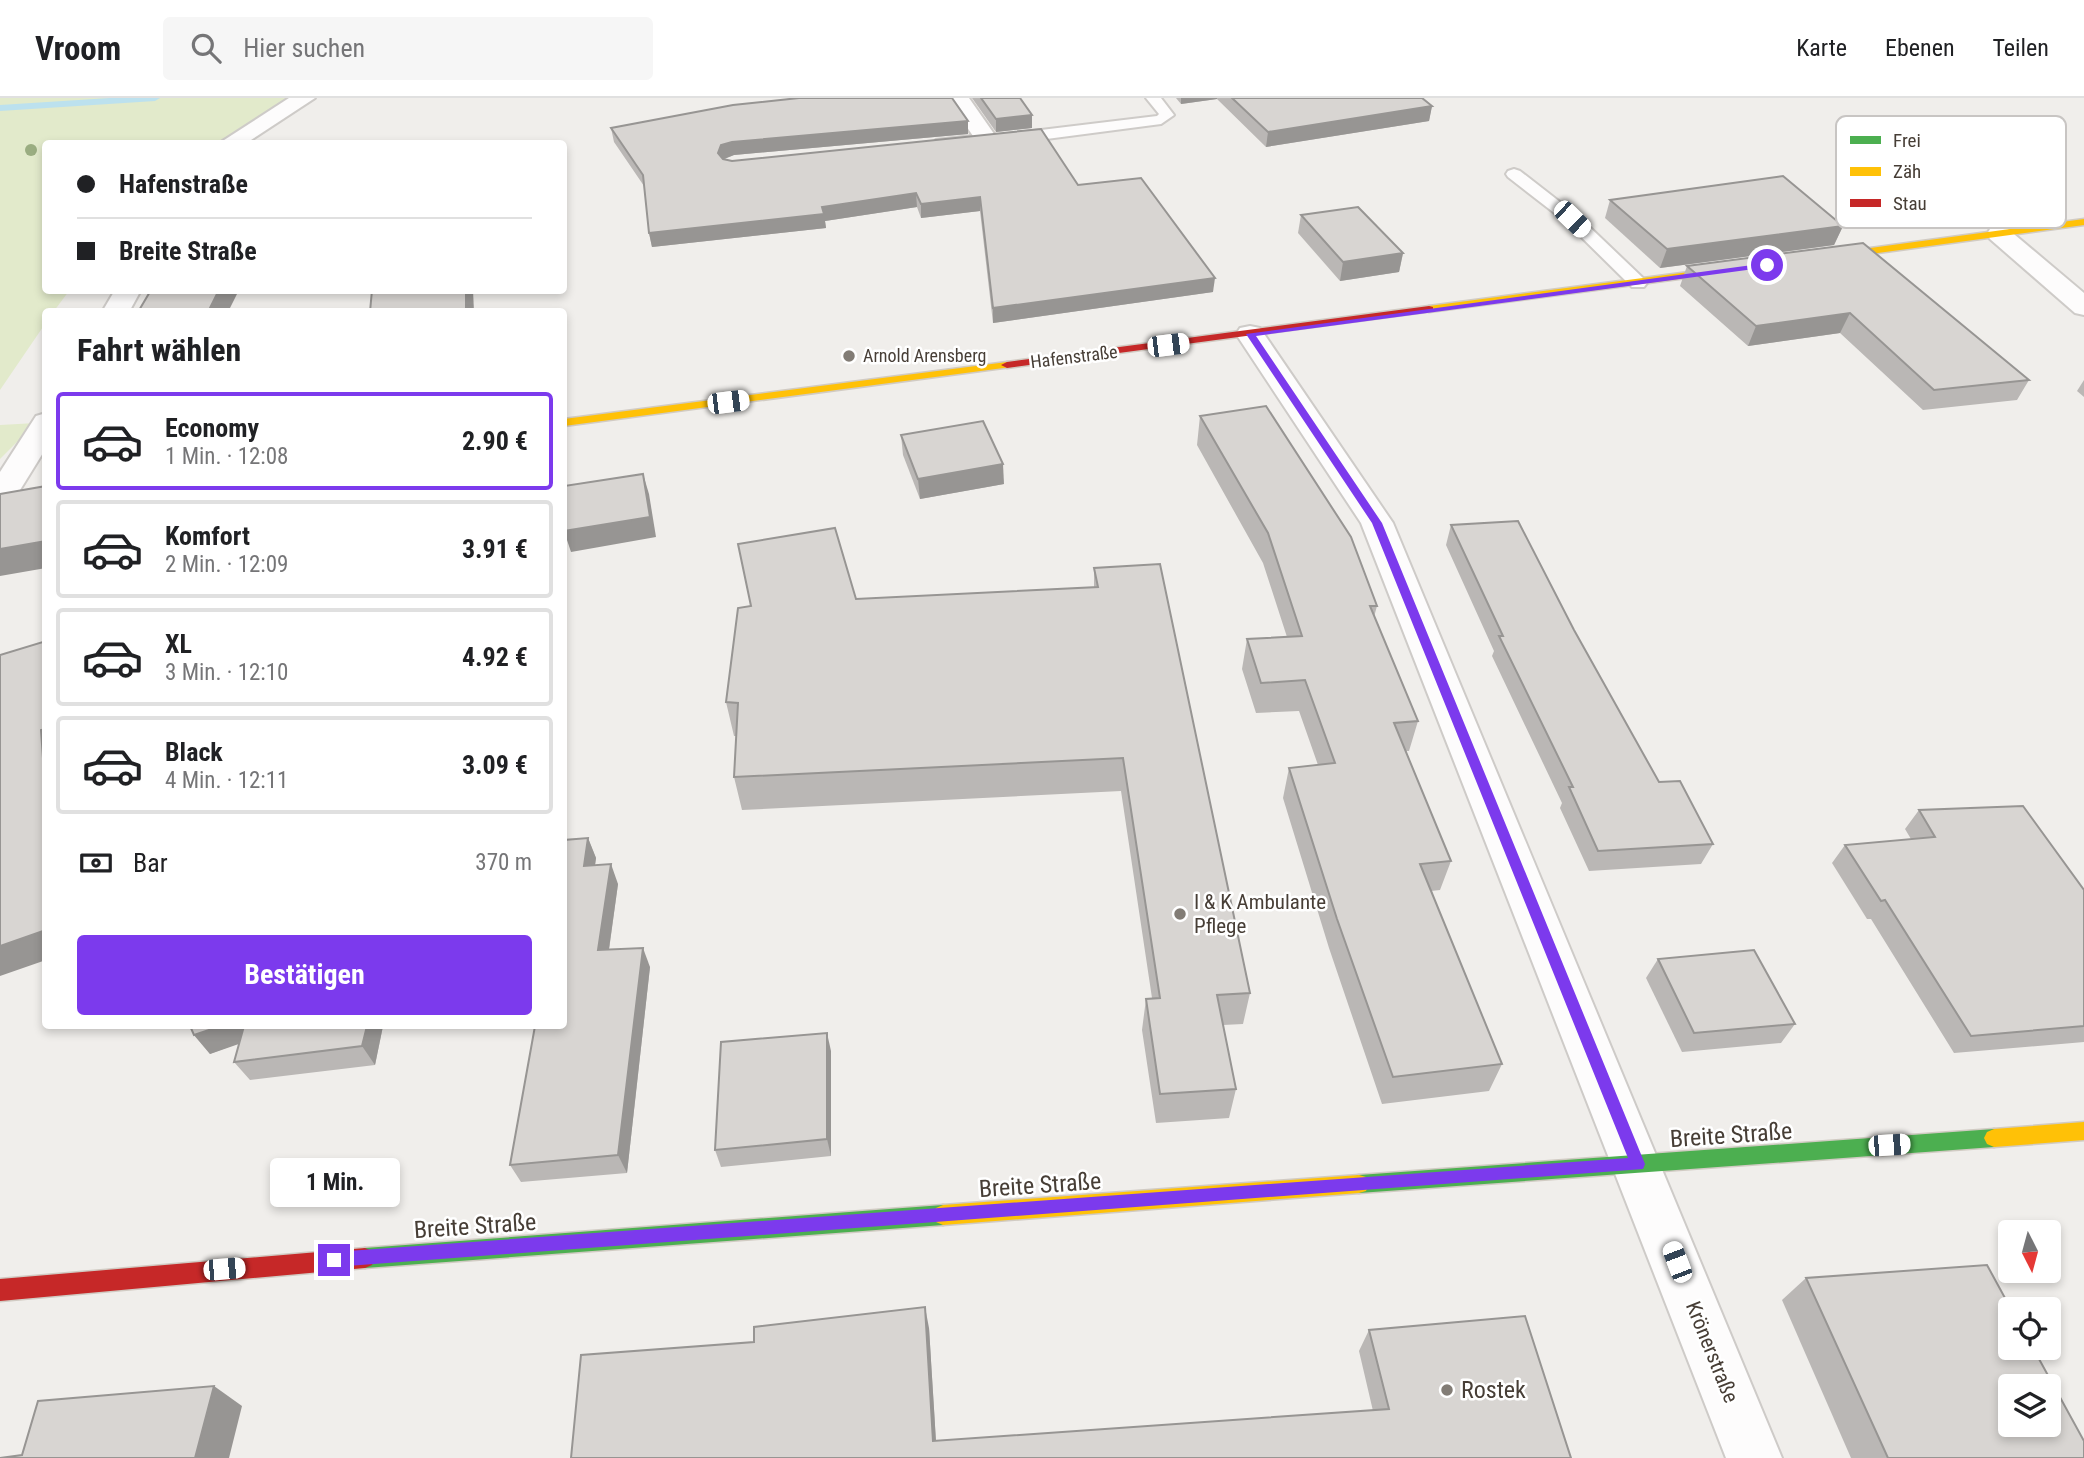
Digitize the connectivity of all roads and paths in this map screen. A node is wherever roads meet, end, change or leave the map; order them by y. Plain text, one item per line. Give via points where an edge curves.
1 (304, 98) edge
2 (958, 98) edge
3 (1153, 98) edge
4 (236, 140) edge
5 (988, 141) junction
6 (921, 148) edge
7 (1514, 174) dead end
8 (2084, 222) edge
9 (2066, 225) edge
10 (2041, 228) edge
11 (1998, 234) junction
12 (1798, 261) edge
13 (1758, 266) edge
14 (1638, 283) junction
15 (2084, 307) edge
16 (1250, 334) junction
17 (567, 423) edge
18 (42, 429) edge
19 (34, 492) edge
20 (0, 497) edge
21 (2084, 1131) edge
22 (1638, 1164) junction
23 (0, 1290) edge
24 (1754, 1458) edge

1 - 4 street
2 - 5 street
3 - 5 lane via 1167,115 1161,120
5 - 6 street
7 - 14 lane via 1572,219
8 - 9 street
10 - 11 street
11 - 12 street
11 - 15 street
13 - 14 street, Hafenstraße
14 - 16 street, Hafenstraße
16 - 17 street, Hafenstraße
16 - 22 street, Krönerstraße via 1377,523
18 - 20 street
19 - 20 street
21 - 22 street, Breite Straße
22 - 23 street, Breite Straße via 417,1253
22 - 24 street, Krönerstraße

